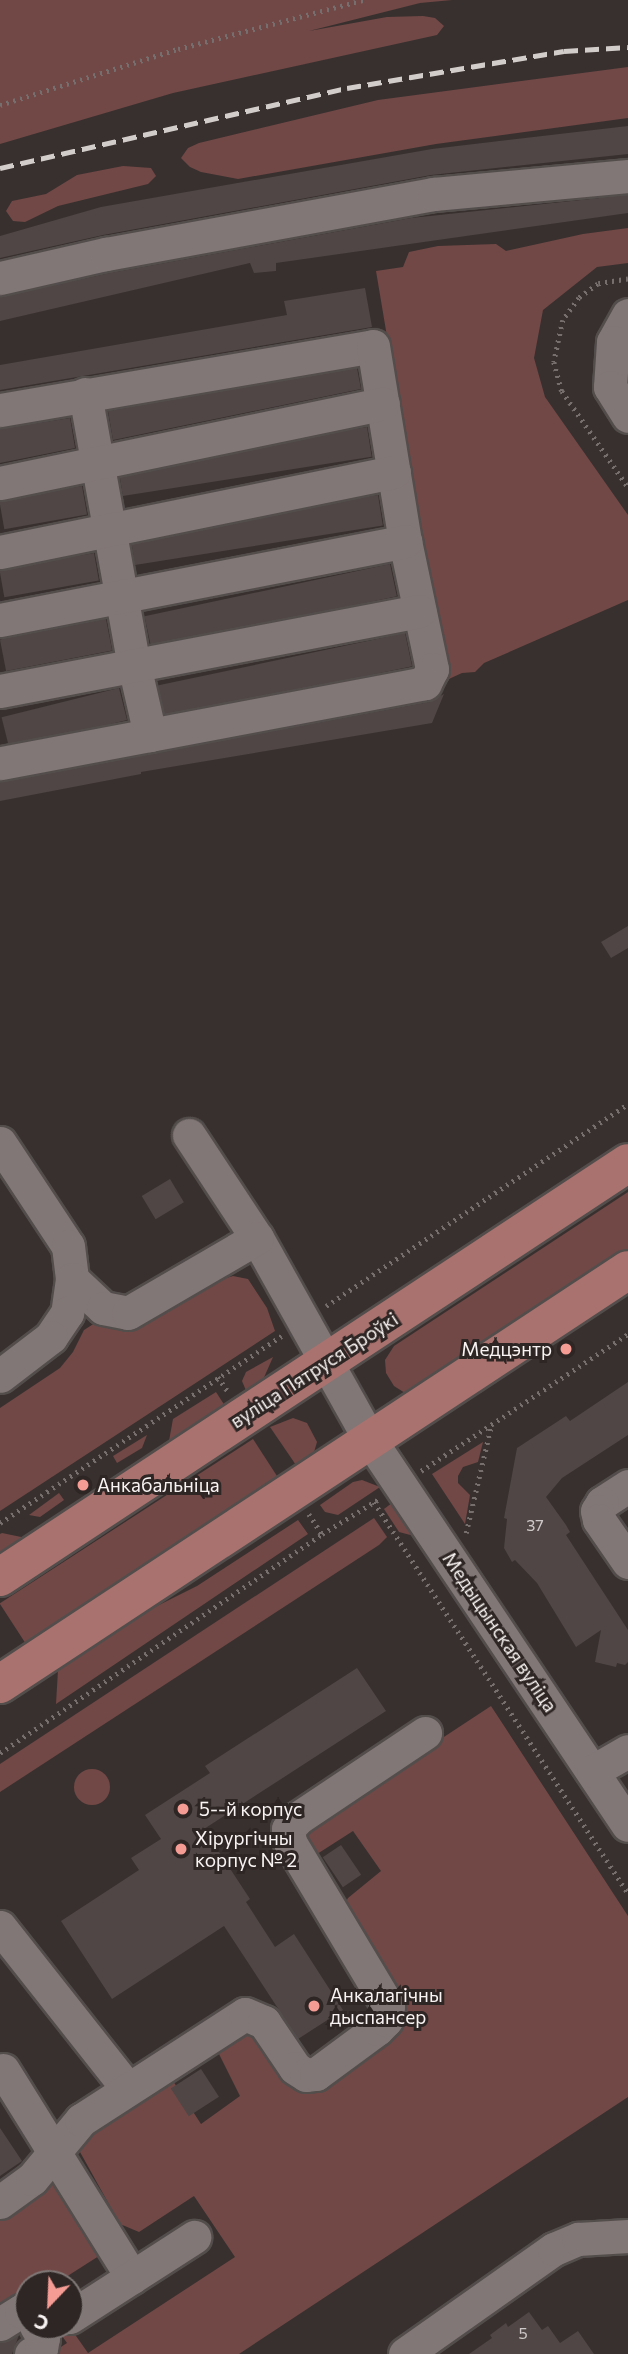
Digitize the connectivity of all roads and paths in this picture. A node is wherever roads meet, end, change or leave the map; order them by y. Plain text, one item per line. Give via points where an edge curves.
1 (365, 0) edge
2 (0, 105) edge
3 (628, 176) edge
4 (0, 278) edge
5 (628, 315) edge
6 (85, 394) junction
7 (383, 404) junction
8 (0, 410) edge
9 (628, 416) edge
10 (97, 461) junction
11 (394, 471) junction
12 (0, 483) edge
13 (109, 528) junction
14 (405, 541) junction
15 (0, 552) edge
16 (122, 597) junction
17 (419, 611) junction
18 (0, 620) edge
19 (134, 665) junction
20 (0, 691) edge
21 (150, 734) junction
22 (0, 764) edge
23 (189, 1135) dead end
24 (0, 1143) edge
25 (628, 1163) edge
26 (257, 1238) junction
27 (628, 1270) edge
28 (72, 1279) junction
29 (628, 1334) edge
30 (324, 1362) junction
31 (0, 1376) edge
32 (491, 1425) junction
33 (370, 1440) junction
34 (628, 1486) edge
35 (387, 1493) junction
36 (307, 1512) dead end
37 (322, 1534) junction
38 (465, 1538) dead end
39 (628, 1562) edge
40 (0, 1577) edge
41 (0, 1684) edge
42 (425, 1733) dead end
43 (628, 1751) edge
44 (0, 1753) edge
45 (593, 1770) junction
46 (628, 1825) edge
47 (628, 1893) edge
48 (0, 1927) edge
49 (2, 2070) dead end
50 (128, 2089) junction
51 (55, 2152) junction
52 (0, 2202) edge
53 (628, 2236) edge
54 (194, 2237) dead end
55 (132, 2277) junction
56 (84, 2308) edge
57 (43, 2340) edge
58 (31, 2354) edge
59 (405, 2354) edge

1 - 2 path via 178,49
3 - 4 street via 434,194
5 - 9 street via 613,342 610,387
6 - 7 street via 373,346
6 - 8 street
6 - 10 street
7 - 10 street
7 - 11 street
10 - 12 street
10 - 13 street
11 - 13 street
11 - 14 street
13 - 15 street
13 - 16 street
14 - 16 street
14 - 17 street
16 - 18 street
16 - 19 street
17 - 19 street
17 - 21 street via 432,669 425,683
19 - 20 street
19 - 21 street
21 - 22 street
23 - 26 street, Медыцынская вуліца
24 - 28 street via 68,1246
25 - 30 main road, вуліца Пятруся Броўкі
26 - 28 street via 128,1312 103,1308
26 - 30 street, Медыцынская вуліца
27 - 33 main road
28 - 31 street via 67,1313 51,1337
29 - 32 path
30 - 33 street, Медыцынская вуліца
30 - 40 main road, вуліца Пятруся Броўкі
32 - 35 path
32 - 38 path
33 - 35 street, Медыцынская вуліца
33 - 41 main road
34 - 39 street via 597,1511
35 - 37 path
35 - 45 street, Медыцынская вуліца
35 - 47 path
36 - 37 path
37 - 44 path
42 - 50 street via 288,1829 290,1842 388,2007 386,2020 316,2074 306,2075 295,2068 264,2022 245,2014
43 - 45 street
45 - 46 street, Медыцынская вуліца
48 - 50 street
49 - 51 street
50 - 51 street via 81,2120
51 - 52 street via 32,2179
51 - 55 street
53 - 59 street via 578,2239 554,2249
54 - 55 street
55 - 56 street
57 - 58 street via 41,2348

